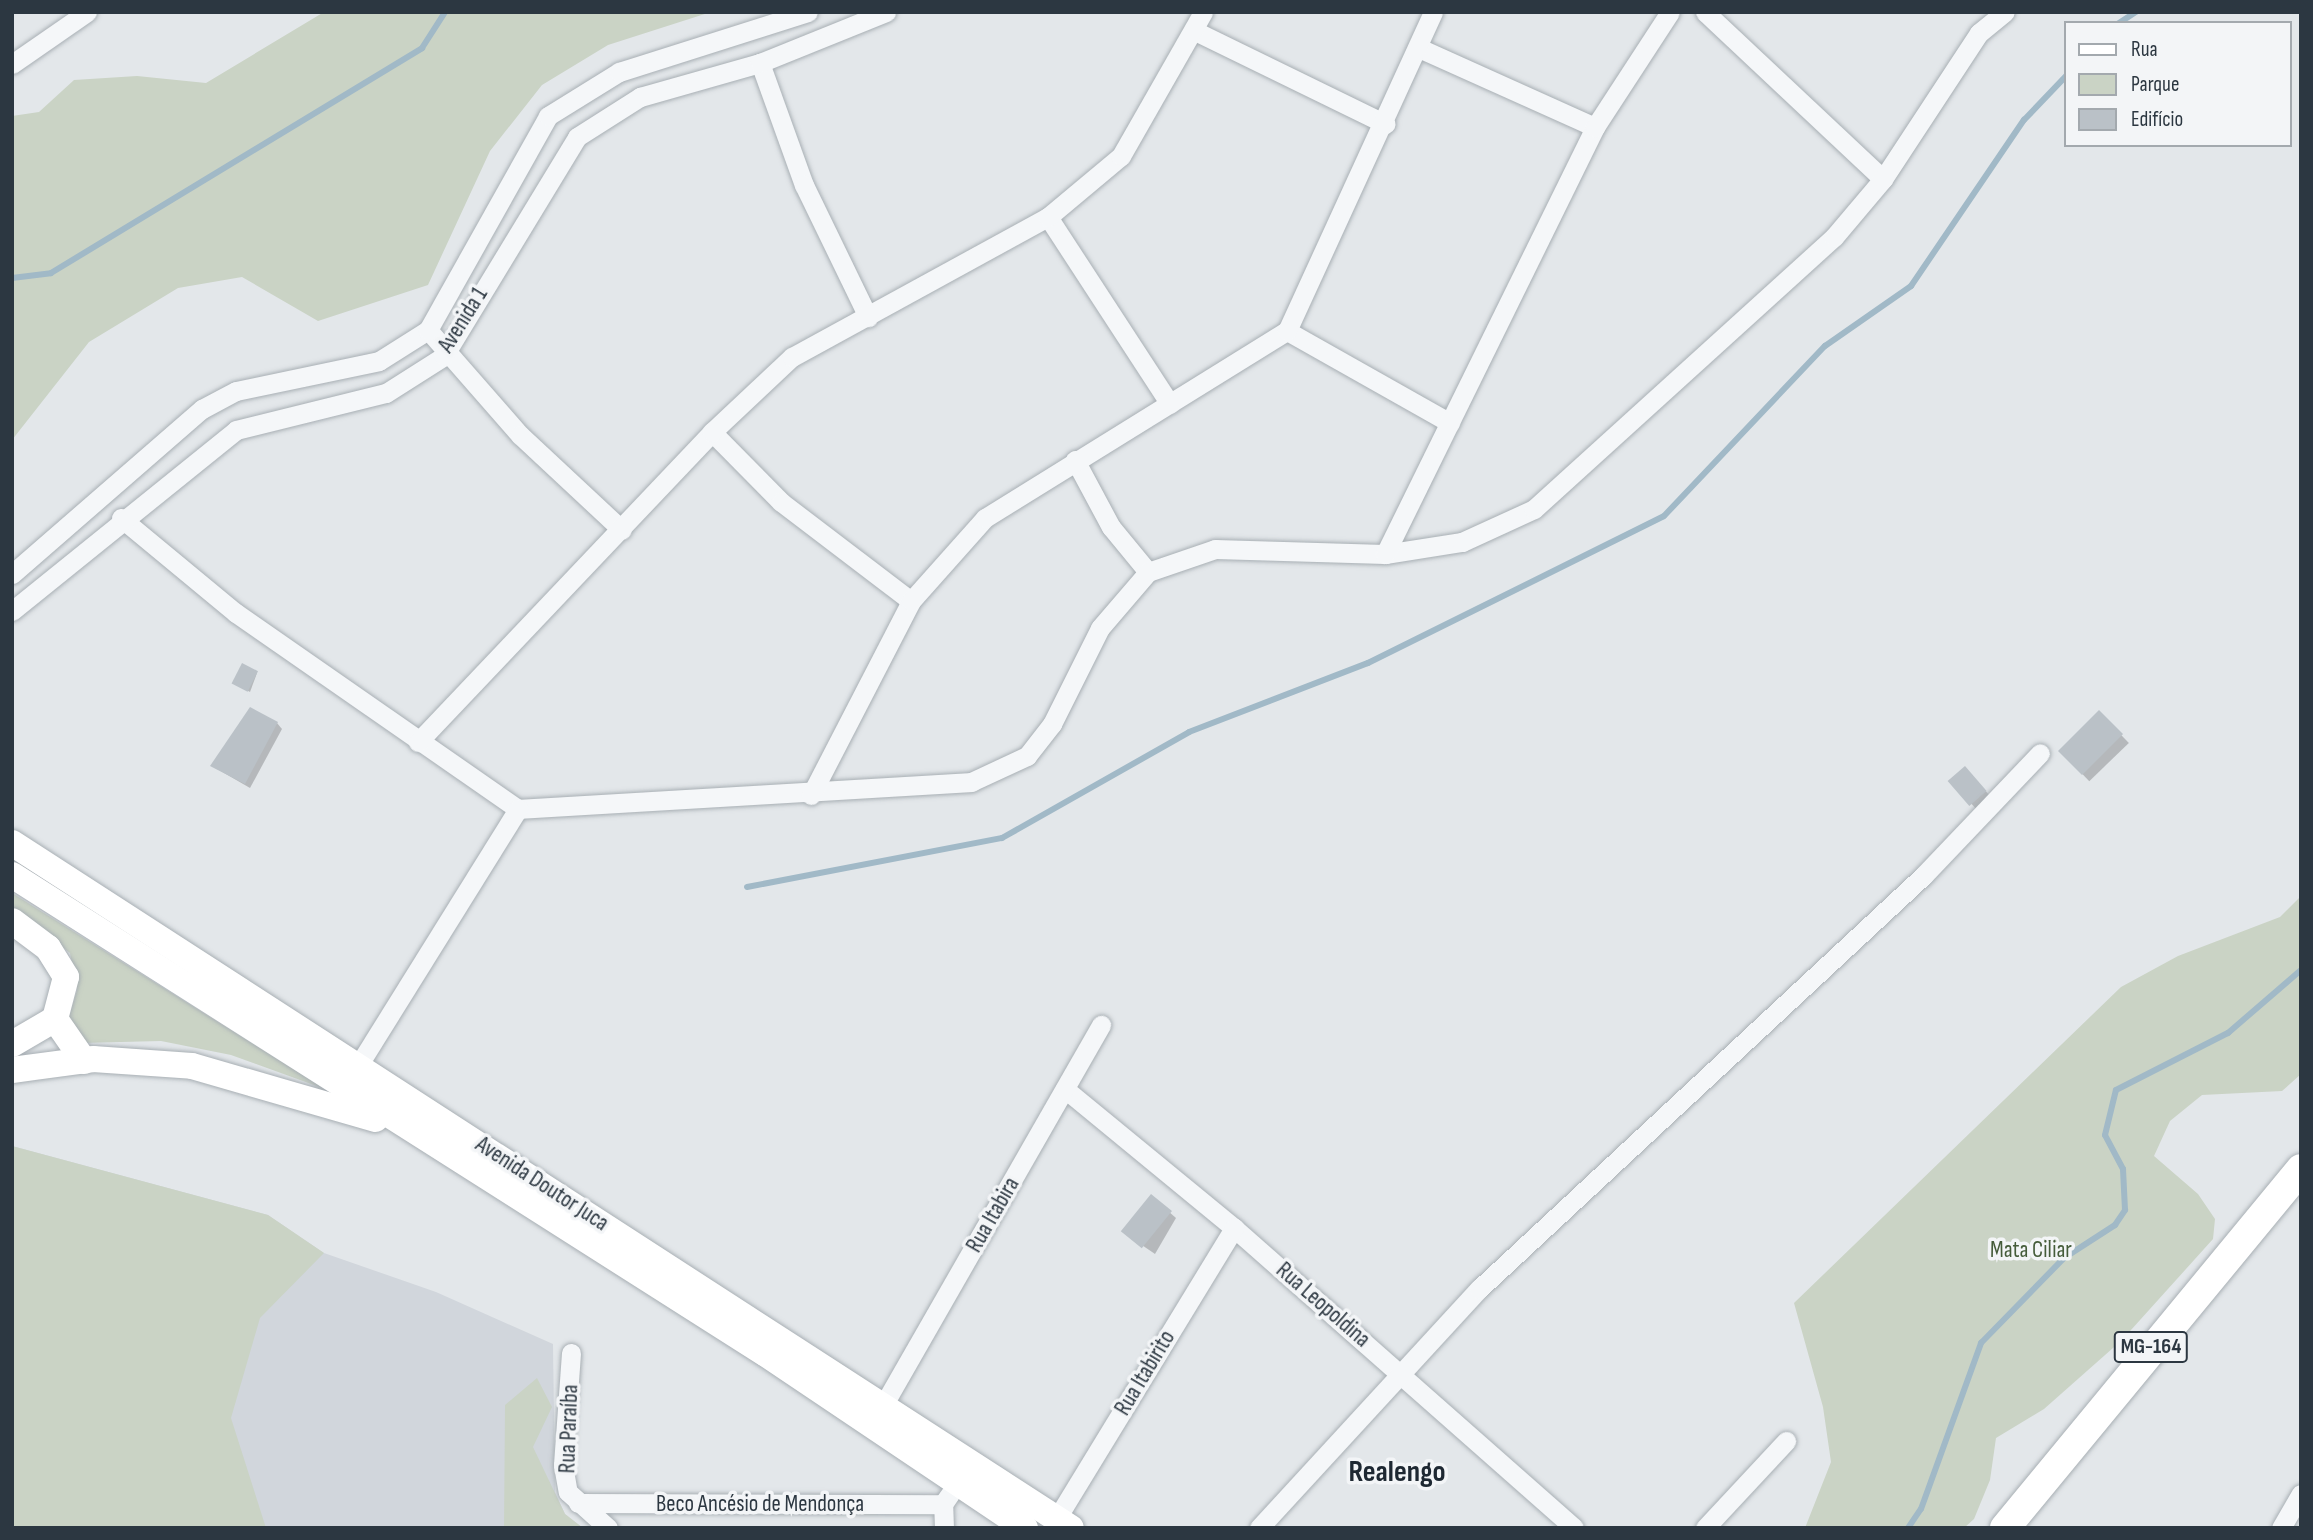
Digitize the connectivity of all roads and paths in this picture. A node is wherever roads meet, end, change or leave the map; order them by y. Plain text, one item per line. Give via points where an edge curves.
1 (808, 12) edge
2 (886, 12) edge
3 (1203, 12) edge
4 (1433, 12) edge
5 (1670, 12) edge
6 (1705, 12) edge
7 (2005, 12) edge
8 (76, 16) edge
9 (1195, 31) junction
10 (1419, 48) junction
11 (760, 63) junction
12 (12, 64) edge
13 (1386, 124) junction
14 (1595, 127) junction
15 (1883, 179) junction
16 (1048, 217) junction
17 (868, 317) junction
18 (428, 330) junction
19 (1287, 331) junction
20 (444, 356) junction
21 (1170, 404) junction
22 (1450, 423) junction
23 (712, 432) junction
24 (1075, 460) junction
25 (121, 518) junction
26 (622, 530) junction
27 (1385, 554) junction
28 (1148, 572) junction
29 (12, 574) edge
30 (911, 601) junction
31 (12, 611) edge
32 (418, 742) junction
33 (2040, 753) dead end
34 (811, 794) junction
35 (518, 808) junction
36 (12, 843) edge
37 (12, 875) edge
38 (12, 921) edge
39 (55, 1019) junction
40 (1101, 1025) dead end
41 (12, 1044) edge
42 (84, 1060) junction
43 (358, 1066) junction
44 (12, 1070) edge
45 (1065, 1089) junction
46 (420, 1135) junction
47 (2301, 1168) edge
48 (1234, 1228) junction
49 (571, 1353) dead end
50 (1399, 1371) junction
51 (884, 1404) junction
52 (1786, 1441) dead end
53 (965, 1472) junction
54 (2301, 1494) edge
55 (578, 1503) junction
56 (943, 1504) junction
57 (1064, 1523) edge
58 (608, 1528) edge
59 (944, 1528) edge
60 (1025, 1528) edge
61 (1259, 1528) edge
62 (1574, 1528) edge
63 (1705, 1528) edge
64 (2005, 1528) edge
65 (2281, 1528) edge

1 - 18 street, Avenida 1 via 619,72 548,116
2 - 11 street, Avenida 1
3 - 9 street
4 - 10 street
5 - 14 street
6 - 15 street
7 - 15 street via 1979,33
8 - 12 street
9 - 13 street
9 - 16 street via 1121,156
10 - 13 street
10 - 14 street
11 - 17 street via 804,185
11 - 20 street, Avenida 1 via 640,97 576,137
13 - 19 street
14 - 22 street
15 - 27 street via 1834,237 1534,509 1462,542
16 - 17 street
16 - 21 street
17 - 23 street via 792,357
18 - 20 street
18 - 29 street, Avenida 1 via 379,361 236,391 202,409
19 - 21 street
19 - 22 street
20 - 25 street, Avenida 1 via 386,393 236,429
20 - 26 street
21 - 24 street
22 - 27 street
23 - 26 street
23 - 30 street via 781,502
24 - 28 street via 1111,527
24 - 30 street via 985,518
25 - 31 street, Avenida 1
25 - 32 street via 236,613
26 - 32 street
27 - 28 street via 1215,549
28 - 34 street via 1100,628 1052,724 1027,756 971,782
30 - 34 street
32 - 35 street
33 - 50 street via 1924,875
34 - 35 street
35 - 43 street
36 - 43 main road, Avenida Doutor Juca
37 - 46 main road, Avenida Doutor Juca
38 - 39 main road via 59,960 65,995
39 - 41 main road
39 - 42 main road
40 - 45 street, Rua Itabira
42 - 44 main road
42 - 46 main road via 192,1066 254,1079
43 - 51 main road, Avenida Doutor Juca
45 - 48 street, Rua Leopoldina
45 - 51 street, Rua Itabira
46 - 53 main road, Avenida Doutor Juca
47 - 64 main road, MG-164
48 - 50 street, Rua Leopoldina
48 - 57 street, Rua Itabirito
49 - 55 street, Rua Paraíba via 563,1465 568,1492
50 - 61 street
50 - 62 street, Rua Leopoldina
51 - 53 main road, Avenida Doutor Juca
52 - 63 street
53 - 56 street
53 - 57 main road, Avenida Doutor Juca
53 - 60 main road, Avenida Doutor Juca
54 - 65 street
55 - 56 street, Beco Ancésio de Mendonça
55 - 58 street, Rua Paraíba
56 - 59 street

